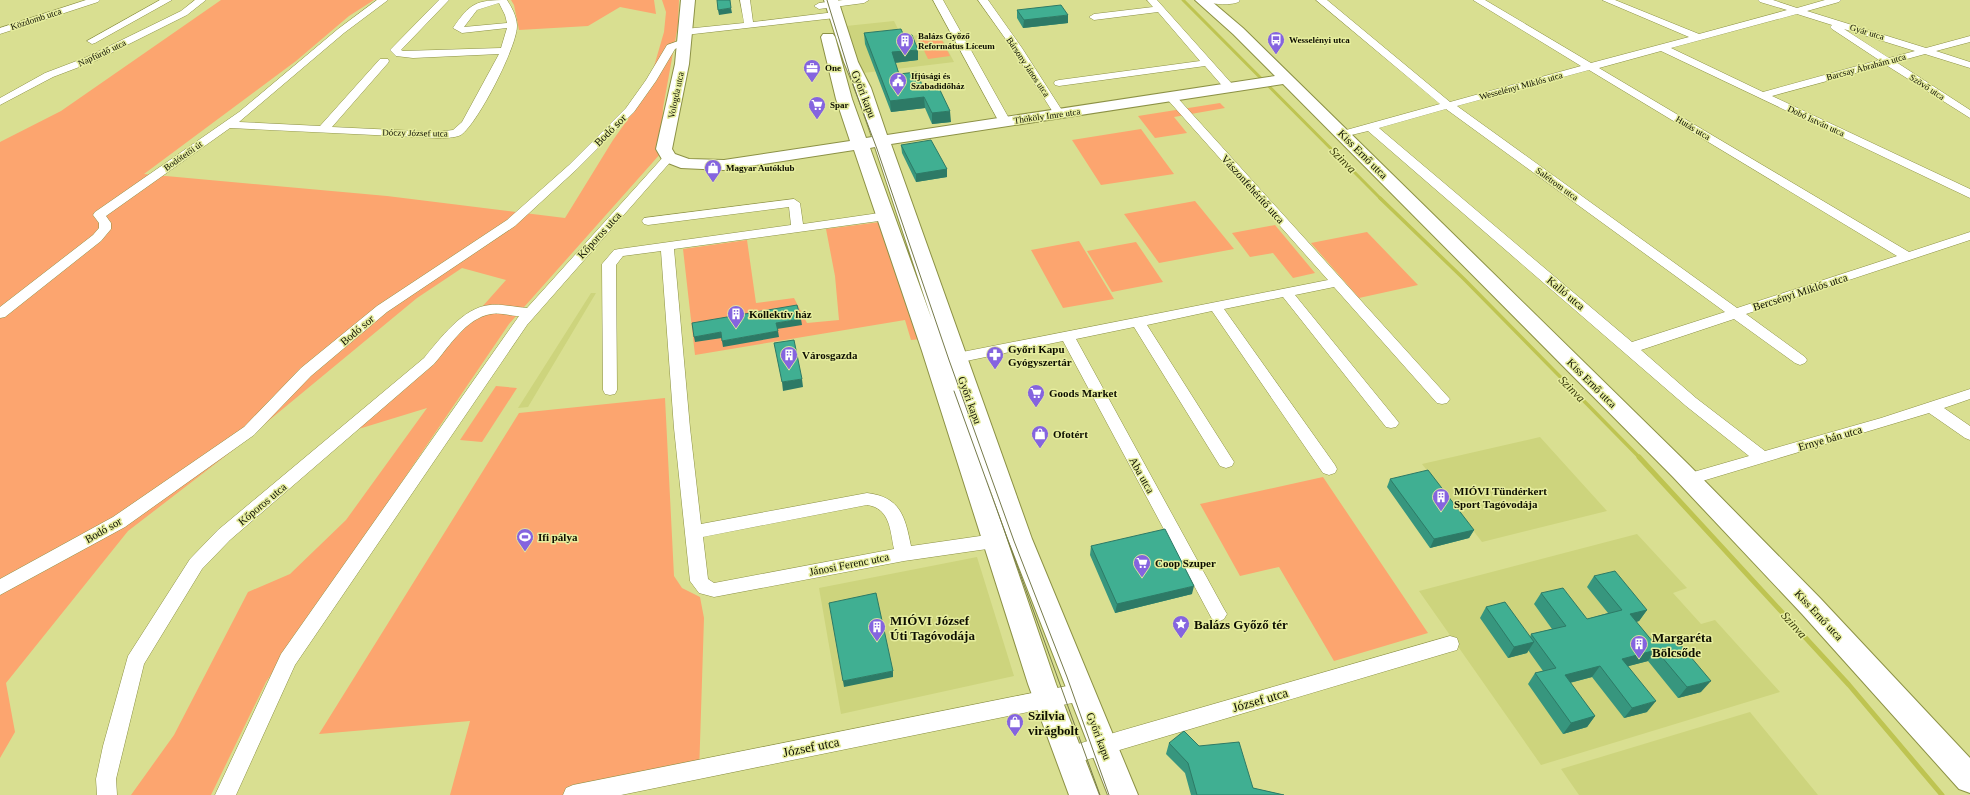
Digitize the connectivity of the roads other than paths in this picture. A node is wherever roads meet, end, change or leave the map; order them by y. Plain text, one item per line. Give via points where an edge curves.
1 (95, 0) edge
2 (167, 0) edge
3 (201, 0) edge
4 (383, 0) edge
5 (444, 0) edge
6 (499, 0) edge
7 (502, 0) edge
8 (688, 0) edge
9 (745, 0) edge
10 (864, 0) edge
11 (938, 0) edge
12 (983, 0) edge
13 (1152, 0) edge
14 (1202, 0) edge
15 (1236, 0) edge
16 (1322, 0) edge
17 (1478, 0) edge
18 (1607, 0) edge
19 (1763, 0) edge
20 (1836, 0) edge
21 (1212, 5) edge
22 (826, 7) edge
23 (1160, 9) junction
24 (1798, 12) junction
25 (1094, 17) dead end
26 (1824, 19) junction
27 (512, 25) junction
28 (749, 25) junction
29 (0, 30) edge
30 (685, 37) junction
31 (1700, 38) junction
32 (1970, 39) edge
33 (92, 41) dead end
34 (1663, 48) junction
35 (506, 50) junction
36 (1927, 51) junction
37 (384, 61) dead end
38 (1888, 61) junction
39 (1207, 63) junction
40 (1970, 65) edge
41 (1591, 68) junction
42 (1279, 80) junction
43 (1059, 83) dead end
44 (1229, 87) junction
45 (1763, 95) junction
46 (1171, 96) junction
47 (0, 102) edge
48 (1450, 106) junction
49 (1060, 115) junction
50 (1970, 115) edge
51 (1005, 122) junction
52 (227, 125) junction
53 (1371, 127) junction
54 (323, 130) junction
55 (1342, 134) junction
56 (871, 142) junction
57 (809, 152) junction
58 (668, 157) junction
59 (868, 166) junction
60 (1970, 194) edge
61 (886, 216) junction
62 (648, 221) dead end
63 (798, 229) junction
64 (1970, 236) edge
65 (667, 246) junction
66 (1908, 257) junction
67 (1337, 282) junction
68 (1286, 292) junction
69 (1214, 306) junction
70 (530, 313) junction
71 (1735, 313) junction
72 (0, 314) edge
73 (1138, 322) junction
74 (1067, 336) junction
75 (1630, 348) junction
76 (946, 360) junction
77 (1800, 360) dead end
78 (610, 390) dead end
79 (1970, 394) edge
80 (1442, 399) dead end
81 (1931, 407) junction
82 (1391, 423) dead end
83 (1970, 434) edge
84 (1762, 458) junction
85 (1226, 462) dead end
86 (1329, 470) dead end
87 (1689, 479) junction
88 (693, 532) junction
89 (994, 540) junction
90 (904, 554) junction
91 (0, 588) edge
92 (1218, 614) dead end
93 (1450, 644) dead end
94 (1082, 692) junction
95 (1048, 700) junction
96 (1102, 745) junction
97 (1069, 756) junction
98 (1970, 779) edge
99 (647, 788) edge
100 (107, 795) edge
101 (225, 795) edge
102 (573, 795) edge
103 (1084, 795) edge
104 (1122, 795) edge

1 - 29 street, Közdomb utca
2 - 33 street, Napfürdő utca
3 - 47 street, Napfürdő utca via 184,13 91,59 49,75
4 - 52 street, Bodótetői út via 341,31
5 - 35 street via 395,50 400,54 413,55
6 - 27 street via 478,4 472,8 458,28 462,30
7 - 27 street via 511,17
8 - 30 street, Vologda utca
9 - 28 street
10 - 22 street
11 - 51 street
12 - 49 street, Bársony János utca
13 - 23 street
14 - 21 street, Kiss Ernő utca
15 - 21 street
16 - 48 street, Salétrom utca
17 - 41 street, Hutás utca
18 - 31 street
19 - 24 street, Gyár utca
20 - 24 street, Wesselényi Miklós utca
21 - 42 street, Kiss Ernő utca
22 - 28 street
22 - 56 street, Győri kapu
22 - 56 street, Győri kapu via 842,93
23 - 25 street
23 - 39 street
24 - 26 street, Gyár utca
24 - 31 street, Wesselényi Miklós utca
26 - 36 street, Gyár utca
26 - 38 street, Szövő utca
27 - 35 street, Dóczy József utca
28 - 30 street
30 - 58 street, Vologda utca via 678,91 664,149
30 - 91 street, Bodó sor via 671,47 630,110 512,223 382,309 306,372 249,431 119,522
31 - 34 street, Wesselényi Miklós utca
32 - 36 street, Barcsay Ábrahám utca
34 - 41 street, Wesselényi Miklós utca
34 - 45 street, Dobó István utca
35 - 54 street, Dóczy József utca via 466,124 456,133 437,135
36 - 38 street, Barcsay Ábrahám utca
36 - 40 street, Gyár utca
37 - 54 street
38 - 45 street, Barcsay Ábrahám utca
38 - 50 street, Szövő utca
39 - 43 street
39 - 44 street
41 - 48 street, Wesselényi Miklós utca
41 - 66 street, Hutás utca
42 - 44 street, Thököly Imre utca
42 - 55 street, Kiss Ernő utca
44 - 46 street, Thököly Imre utca
45 - 60 street, Dobó István utca
46 - 49 street, Thököly Imre utca
46 - 67 street, Vászonfehérítő utca
48 - 53 street, Wesselényi Miklós utca
48 - 71 street, Salétrom utca
49 - 51 street, Thököly Imre utca
51 - 56 street, Thököly Imre utca
52 - 54 street, Dóczy József utca
52 - 72 street, Bodótetői út via 99,215 105,223 105,229 98,238
53 - 55 street, Wesselényi Miklós utca
53 - 75 street, Kalló utca
55 - 87 street, Kiss Ernő utca
56 - 57 street, Thököly Imre utca
56 - 59 street, Győri kapu
56 - 76 street, Győri kapu
57 - 58 street, Thököly Imre utca via 724,165 687,164
57 - 59 street, Thököly Imre utca via 853,158
58 - 70 street, Kőporos utca
59 - 61 street, Győri kapu
61 - 63 street
61 - 76 street, Győri kapu
62 - 63 street via 794,203
63 - 65 street
64 - 66 street, Bercsényi Miklós utca
65 - 78 street via 619,253 609,264
65 - 88 street
66 - 71 street, Bercsényi Miklós utca
67 - 68 street
67 - 80 street
68 - 69 street
68 - 82 street
69 - 73 street
69 - 86 street
70 - 100 street, Kőporos utca via 490,309 480,312 458,327 429,361 224,535 196,564 135,662 106,779
70 - 101 street, Kőporos utca via 288,660
71 - 75 street, Bercsényi Miklós utca
71 - 77 street, Salétrom utca
73 - 74 street
73 - 85 street
74 - 76 street
74 - 92 street, Aba utca
75 - 84 street, Kalló utca via 1691,402
76 - 89 street, Győri kapu via 964,444
76 - 94 street, Győri kapu
79 - 81 street, Ernye bán utca
81 - 83 street
81 - 84 street, Ernye bán utca
84 - 87 street, Ernye bán utca
87 - 98 street, Kiss Ernő utca via 1811,606
88 - 90 street via 878,499 887,504 894,513
88 - 90 street, Jánosi Ferenc utca via 699,580 705,588 714,590
89 - 90 street, Jánosi Ferenc utca
89 - 95 street, Győri kapu
93 - 96 street, József utca
94 - 95 street, József utca
94 - 96 street, Győri kapu
95 - 97 street, Győri kapu
95 - 99 street, József utca
96 - 97 street, József utca
96 - 104 street, Győri kapu
97 - 103 street, Győri kapu
99 - 102 street, József utca

